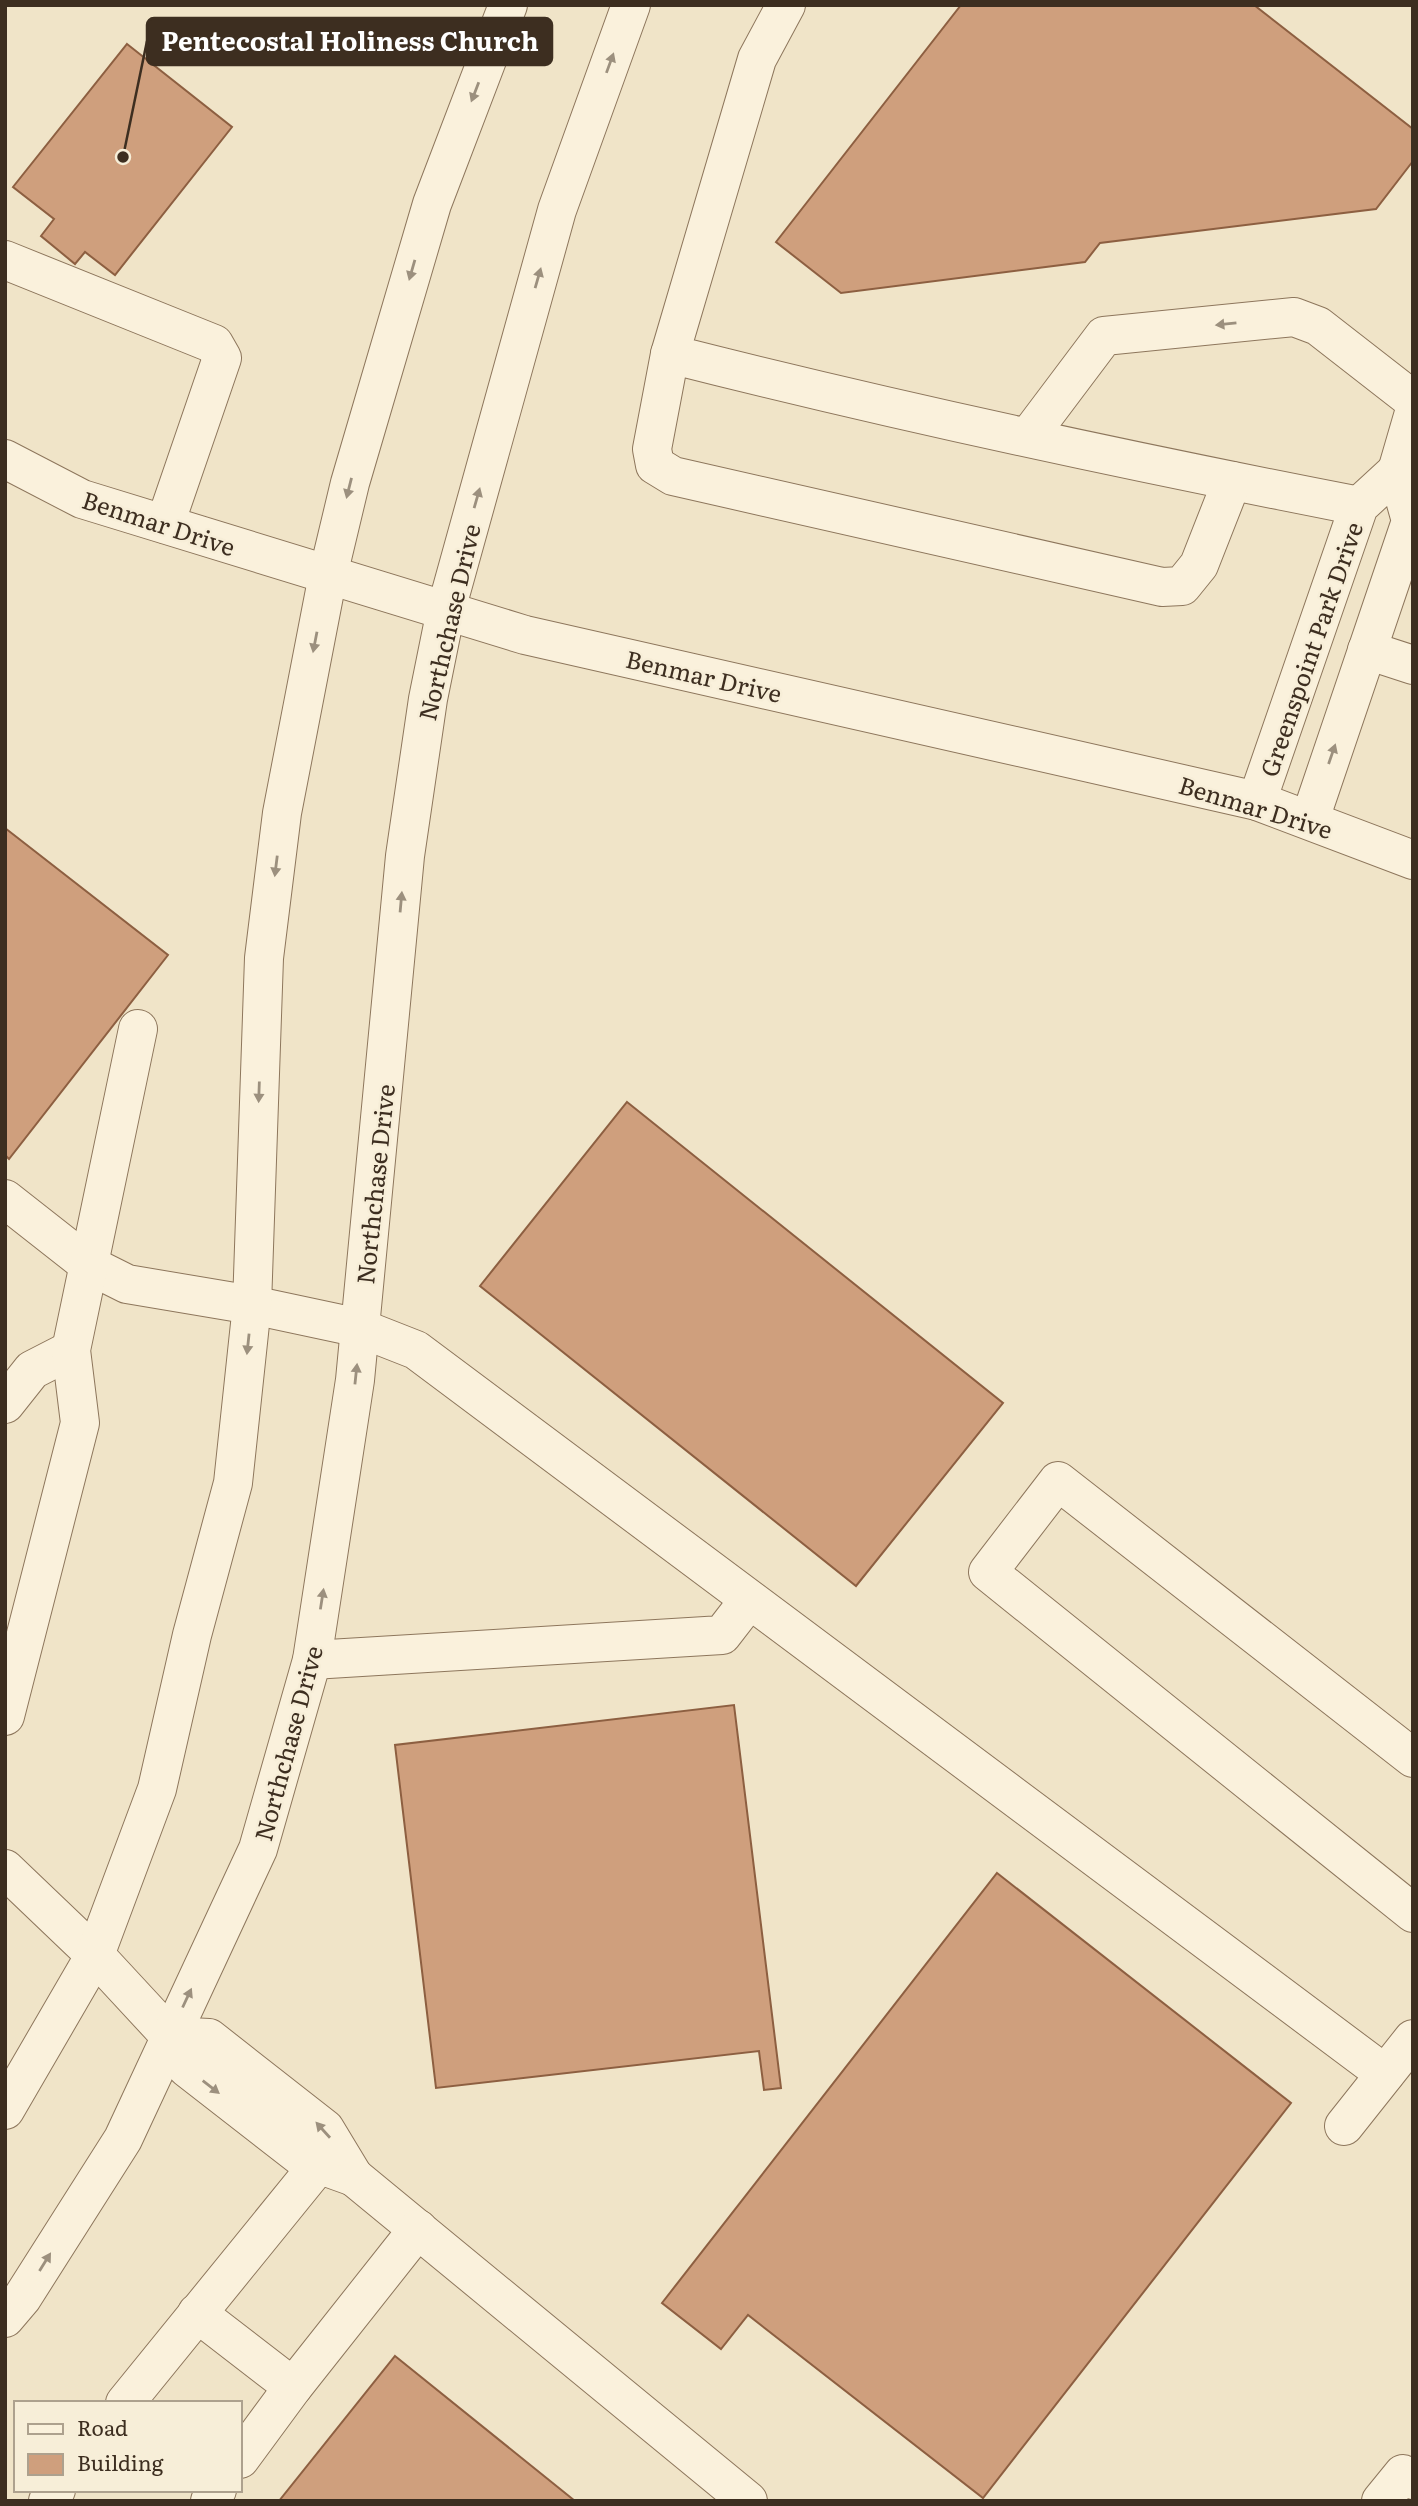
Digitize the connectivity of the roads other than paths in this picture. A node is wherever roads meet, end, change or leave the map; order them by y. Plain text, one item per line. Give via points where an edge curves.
1 (508, 5) edge
2 (631, 5) edge
3 (786, 5) edge
4 (5, 260) edge
5 (670, 354) junction
6 (1413, 400) edge
7 (1413, 416) edge
8 (1028, 437) junction
9 (5, 459) edge
10 (1397, 471) junction
11 (1232, 481) junction
12 (1359, 506) junction
13 (165, 524) junction
14 (328, 575) junction
15 (446, 610) junction
16 (1367, 650) junction
17 (1413, 665) edge
18 (1257, 801) junction
19 (1310, 819) junction
20 (1413, 860) edge
21 (138, 1029) dead end
22 (5, 1199) edge
23 (89, 1265) junction
24 (252, 1305) junction
25 (360, 1328) junction
26 (71, 1350) junction
27 (5, 1404) edge
28 (749, 1600) junction
29 (312, 1660) junction
30 (5, 1716) edge
31 (1413, 1758) edge
32 (5, 1869) edge
33 (1413, 1913) edge
34 (95, 1955) junction
35 (170, 2036) junction
36 (1413, 2039) edge
37 (1385, 2074) junction
38 (5, 2110) edge
39 (1344, 2126) dead end
40 (319, 2164) junction
41 (354, 2177) junction
42 (418, 2229) junction
43 (197, 2313) junction
44 (5, 2318) edge
45 (293, 2387) junction
46 (127, 2401) edge
47 (242, 2456) edge
48 (1413, 2480) edge
49 (748, 2501) edge
50 (1381, 2501) edge

1 -> 14 street via 432,204 350,483
15 -> 2 street, Northchase Drive via 557,210
3 - 5 street via 757,59
4 - 13 street via 214,344 222,358
5 - 8 street via 851,400
5 - 11 street via 652,449 655,465 673,476 1162,587 1182,586 1199,565
6 -> 8 street via 1318,326 1294,317 1104,336
7 - 10 street
8 - 11 street
9 - 13 street, Benmar Drive via 82,499
10 - 12 street, Greenspoint Park Drive
10 - 16 street via 1410,521
11 - 12 street
12 - 18 street, Greenspoint Park Drive
13 - 14 street, Benmar Drive
14 - 15 street, Benmar Drive
14 -> 24 street via 282,813 264,958
15 - 18 street, Benmar Drive via 525,635
25 -> 15 street, Northchase Drive via 405,856
16 - 17 street
19 -> 16 street
18 - 19 street, Benmar Drive
19 - 20 street, Benmar Drive
21 - 23 street
22 - 23 street
23 - 24 street via 127,1284
23 - 26 street
24 - 25 street
24 -> 34 street via 233,1483 157,1789
25 - 28 street via 416,1350
29 -> 25 street, Northchase Drive
26 - 27 street via 32,1370
26 - 30 street via 80,1423
28 - 29 street via 722,1635
28 - 37 street
35 -> 29 street, Northchase Drive via 258,1849
31 - 33 street via 1058,1481 988,1572
32 - 34 street
34 - 35 street
34 - 38 street
35 -> 40 street via 187,2068 304,2159
41 -> 35 street via 325,2129 209,2038
44 -> 35 street, Northchase Drive via 123,2139
36 - 37 street
37 - 39 street
40 - 41 street
40 - 43 street
41 - 42 street
42 - 45 street
42 - 49 street
43 - 45 street
43 - 46 street
45 - 47 street
48 - 50 street via 1403,2473

